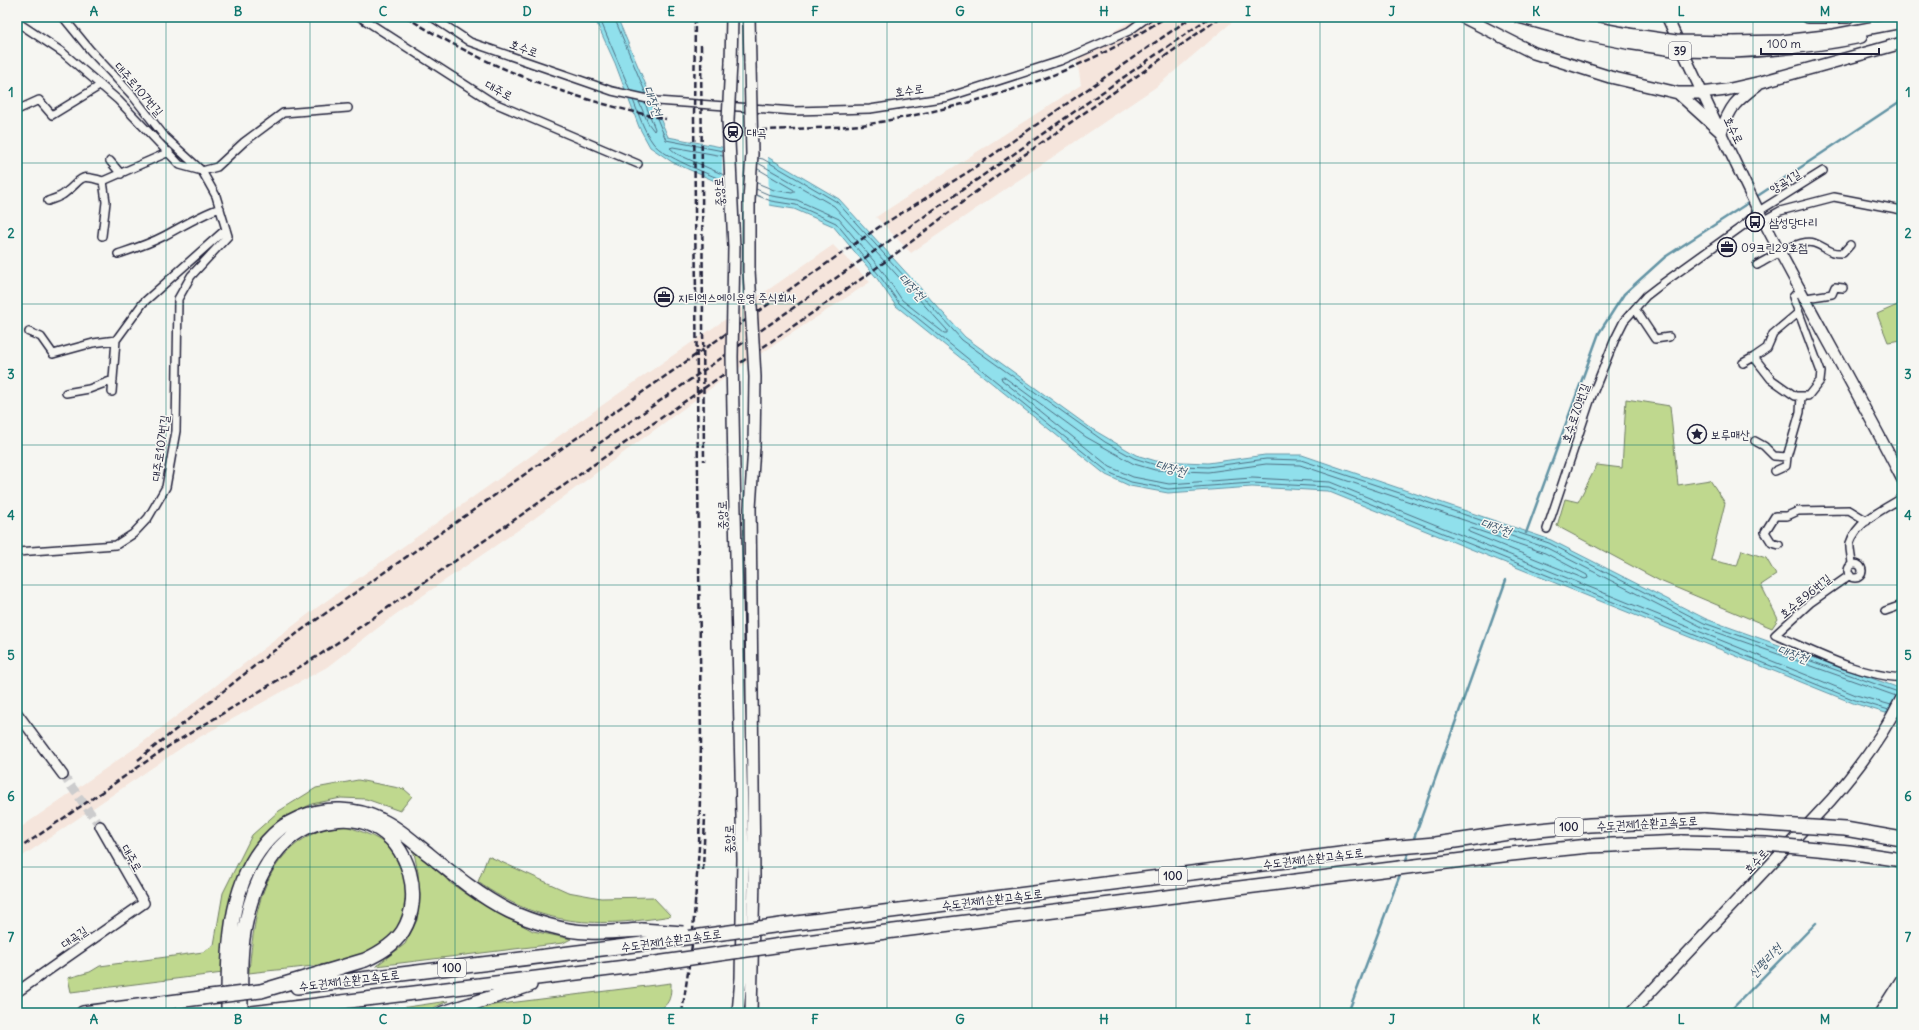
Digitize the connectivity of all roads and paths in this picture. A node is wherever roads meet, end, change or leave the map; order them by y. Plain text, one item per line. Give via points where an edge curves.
1 (63, 17) edge
2 (360, 17) edge
3 (432, 17) edge
4 (732, 17) edge
5 (749, 17) edge
6 (1148, 17) edge
7 (1463, 17) edge
8 (1519, 17) edge
9 (1555, 17) edge
10 (1667, 17) edge
11 (1808, 17) edge
12 (1848, 17) edge
13 (17, 22) edge
14 (1902, 22) edge
15 (1902, 29) edge
16 (1627, 39) junction
17 (1902, 43) edge
18 (1733, 47) junction
19 (1761, 82) junction
20 (101, 85) junction
21 (1678, 93) junction
22 (1701, 93) junction
23 (348, 108) dead end
24 (17, 110) edge
25 (1721, 132) junction
26 (168, 152) junction
27 (110, 161) dead end
28 (638, 164) dead end
29 (202, 171) junction
30 (1823, 171) dead end
31 (121, 174) junction
32 (103, 181) junction
33 (48, 201) dead end
34 (220, 208) junction
35 (1902, 210) edge
36 (1761, 215) junction
37 (226, 229) junction
38 (102, 236) dead end
39 (1850, 245) dead end
40 (1781, 252) junction
41 (118, 254) dead end
42 (1757, 265) dead end
43 (1801, 288) junction
44 (1842, 288) dead end
45 (1806, 298) junction
46 (1635, 309) junction
47 (1798, 313) junction
48 (29, 332) dead end
49 (1669, 337) dead end
50 (116, 340) junction
51 (1754, 357) junction
52 (1743, 363) dead end
53 (113, 380) junction
54 (112, 392) dead end
55 (66, 393) dead end
56 (1802, 396) junction
57 (1755, 441) dead end
58 (1787, 457) junction
59 (1898, 460) edge
60 (1775, 471) dead end
61 (1902, 479) edge
62 (1902, 498) edge
63 (1867, 521) junction
64 (1547, 529) dead end
65 (1779, 545) dead end
66 (17, 552) edge
67 (1852, 565) junction
68 (1850, 575) junction
69 (1902, 605) edge
70 (1885, 611) dead end
71 (1902, 678) edge
72 (1902, 697) edge
73 (17, 712) edge
74 (63, 775) tunnel mouth
75 (100, 826) tunnel mouth
76 (1902, 839) edge
77 (1902, 860) edge
78 (144, 903) joint
79 (710, 935) junction
80 (563, 974) junction
81 (1902, 980) edge
82 (261, 991) junction
83 (17, 992) edge
84 (1902, 1000) edge
85 (258, 1012) edge
86 (83, 1013) edge
87 (228, 1013) edge
88 (241, 1013) edge
89 (442, 1013) edge
90 (738, 1013) edge
91 (751, 1013) edge
92 (1631, 1013) edge
93 (1881, 1013) edge
94 (1887, 1013) edge

1 - 29 street, 대주로107번길 via 132,95 165,137
2 - 28 street, 대주로 via 492,102
3 - 6 street, 호수로 via 470,42 612,91 657,101 794,111 870,109 948,97 1060,61 1129,31
4 - 90 main road, 중앙로, bridge via 728,120 734,240 732,364 742,859 741,978
5 - 91 main road, 중앙로, bridge via 752,154 749,270 755,377 750,508 754,876
7 - 21 main road via 1534,53 1610,77
8 - 16 main road, 39 via 1573,32
9 - 16 main road, 39
10 - 22 main road, 호수로
11 - 12 main road
13 - 20 street, 대주로107번길 via 62,52
14 - 18 main road, 39 via 1834,35
15 - 18 main road, 39 via 1836,43 1782,50
16 - 18 main road, 39, bridge via 1680,51
17 - 19 main road
19 - 22 main road
19 - 25 main road via 1729,110
20 - 24 street via 52,115 39,100
20 - 26 street, 대주로107번길
21 - 22 main road
21 - 25 main road
22 - 25 main road, 호수로
23 - 29 street via 283,113 244,142 217,167
25 - 36 main road, 호수로
26 - 29 street, 대주로107번길 via 180,165
26 - 31 street
27 - 31 street
29 - 34 street, 대주로107번길
30 - 36 street, 양곡1길
31 - 32 street
32 - 33 street via 89,177 80,178 65,194
32 - 38 street via 106,202
34 - 37 street, 대주로107번길
34 - 41 street via 202,214 164,236
35 - 36 street via 1834,197
36 - 40 main road, 호수로
36 - 46 street, 호수로70번길 via 1659,286
37 - 50 street via 143,303
37 - 66 street, 대주로107번길 via 228,236 191,276 178,299 176,431 166,487 148,518 134,534 116,545
39 - 40 street via 1843,253 1833,254 1813,242 1804,242
40 - 42 street
40 - 43 main road, 호수로
43 - 45 main road, 호수로
43 - 47 street via 1793,297
44 - 45 street via 1835,287 1832,294
45 - 59 main road, 호수로
46 - 49 street via 1655,338
46 - 64 street, 호수로70번길 via 1624,321 1615,339 1591,398
47 - 51 street via 1773,334 1767,348
47 - 56 street via 1821,372 1820,381 1808,396
48 - 50 street via 41,337 53,354 93,343
50 - 53 street
51 - 52 street
51 - 56 street via 1771,379 1795,396
53 - 54 street
53 - 55 street via 89,389
56 - 58 street
57 - 58 street via 1774,456
58 - 60 street via 1786,466
59 - 61 main road, 호수로
62 - 63 street
63 - 65 street via 1849,510 1798,511 1787,516 1776,516 1765,532 1772,543
63 - 67 street via 1854,535 1850,544
67 - 68 street via 1848,569
67 - 68 street via 1857,564 1861,567 1861,574 1856,578
68 - 71 street, 호수로96번길 via 1810,603 1775,635 1856,668 1887,677
69 - 70 street
72 - 92 main road, 호수로 via 1891,720 1863,763
73 - 74 street
75 - 78 street, 대주로
76 - 79 highway, 수도권제1순환고속도로 / 100, bridge via 1845,829 1704,820 1590,825 1516,832
77 - 80 highway, 수도권제1순환고속도로 / 100, bridge via 1766,844 1682,842 1582,847 1429,864
78 - 83 street, 대곡길
79 - 82 highway, 수도권제1순환고속도로 / 100, bridge
79 - 87 highway, bridge via 642,930 587,932 560,928 509,911 458,877 383,820 359,812 330,810 307,815 282,827 255,855 233,911 228,953
80 - 85 highway, 수도권제1순환고속도로 / 100
80 - 89 highway
81 - 93 highway
82 - 86 highway, 수도권제1순환고속도로 / 100, bridge
82 - 88 highway via 365,960 394,942 404,930 413,898 412,880 408,864 386,835 373,826 360,822 327,820 310,825 295,834 270,859 259,879 246,922 241,949
84 - 94 highway

